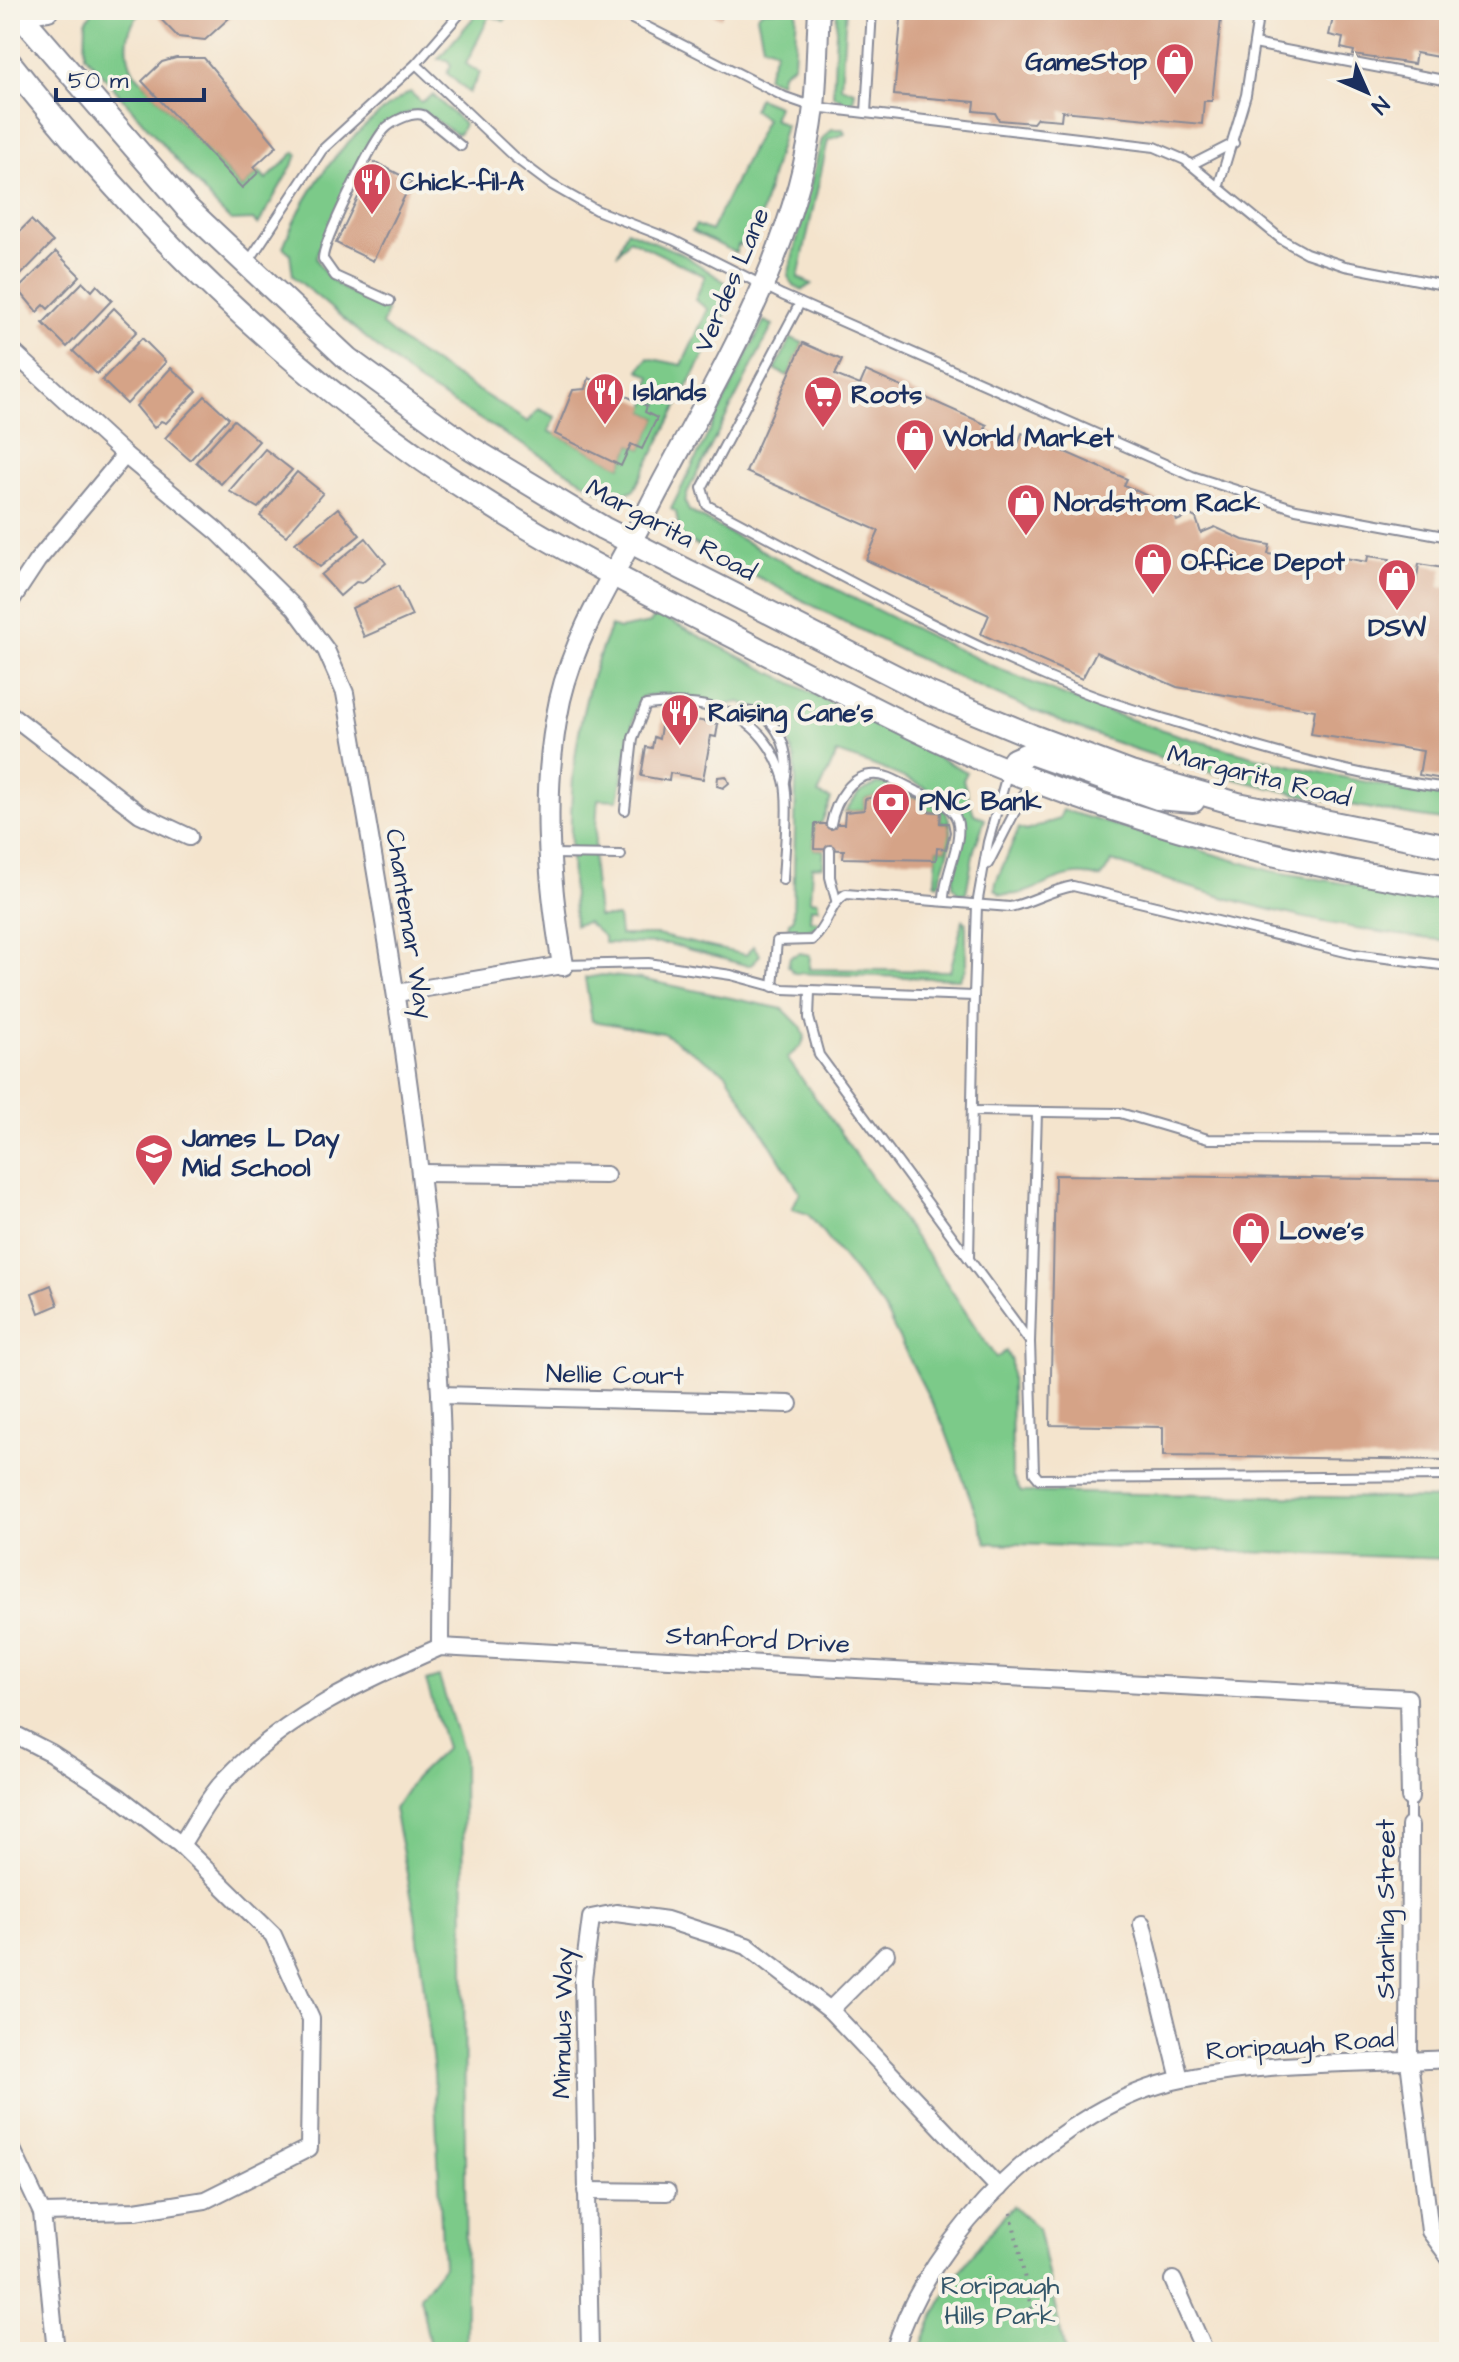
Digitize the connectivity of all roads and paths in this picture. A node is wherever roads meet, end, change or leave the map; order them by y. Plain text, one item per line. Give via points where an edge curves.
1 (48, 10) edge
2 (463, 10) edge
3 (606, 10) edge
4 (819, 10) edge
5 (872, 10) edge
6 (1259, 10) edge
7 (16, 14) edge
8 (1254, 44) junction
9 (10, 63) edge
10 (416, 64) junction
11 (1449, 81) edge
12 (814, 107) junction
13 (866, 113) junction
14 (1234, 143) junction
15 (461, 146) dead end
16 (1191, 165) junction
17 (1219, 185) junction
18 (246, 265) junction
19 (1449, 286) edge
20 (763, 287) junction
21 (390, 301) dead end
22 (800, 303) junction
23 (10, 349) edge
24 (125, 455) junction
25 (1449, 537) edge
26 (630, 542) junction
27 (612, 576) junction
28 (10, 602) edge
29 (736, 713) junction
30 (10, 714) edge
31 (1009, 770) junction
32 (784, 782) junction
33 (1051, 787) junction
34 (1449, 788) edge
35 (1238, 804) junction
36 (625, 810) dead end
37 (831, 824) dead end
38 (189, 837) dead end
39 (1449, 846) edge
40 (830, 850) dead end
41 (549, 853) junction
42 (621, 855) dead end
43 (986, 868) junction
44 (783, 880) dead end
45 (1449, 888) edge
46 (944, 899) junction
47 (836, 900) junction
48 (977, 905) junction
49 (563, 965) junction
50 (1449, 966) edge
51 (773, 987) junction
52 (810, 991) junction
53 (397, 993) junction
54 (974, 996) junction
55 (972, 1111) junction
56 (1037, 1112) junction
57 (1449, 1140) edge
58 (420, 1173) junction
59 (606, 1175) dead end
60 (969, 1258) junction
61 (1030, 1342) junction
62 (440, 1395) junction
63 (789, 1404) dead end
64 (1449, 1476) edge
65 (440, 1647) junction
66 (1408, 1698) joint
67 (10, 1732) edge
68 (1410, 1798) joint
69 (1410, 1826) joint
70 (181, 1845) junction
71 (1142, 1924) dead end
72 (886, 1954) dead end
73 (830, 2010) junction
74 (1449, 2059) edge
75 (1409, 2061) junction
76 (1180, 2079) junction
77 (10, 2145) edge
78 (999, 2188) junction
79 (586, 2191) junction
80 (667, 2192) dead end
81 (42, 2213) junction
82 (1011, 2213) dead end
83 (1449, 2257) edge
84 (1173, 2280) dead end
85 (1034, 2322) dead end
86 (56, 2352) edge
87 (590, 2352) edge
88 (894, 2352) edge
89 (1205, 2352) edge

1 - 7 street
2 - 10 lane
3 - 12 lane
4 - 12 street, Verdes Lane
5 - 13 lane
6 - 8 lane
7 - 18 main road, Margarita Road via 176,196
8 - 11 lane
8 - 14 lane
9 - 27 main road via 134,209 308,374 473,493
10 - 18 lane via 322,150
10 - 20 lane via 550,184
12 - 13 lane
12 - 20 street, Verdes Lane via 789,215
13 - 16 lane via 1125,142 1155,147
14 - 16 lane
14 - 17 lane
15 - 21 lane via 423,115 389,125 375,142 328,237 323,259 335,276
16 - 17 lane
17 - 19 lane via 1281,239 1306,253
18 - 26 main road, Margarita Road via 348,359 410,407
20 - 22 lane
20 - 26 street, Verdes Lane
22 - 25 lane via 1202,480 1296,509
22 - 34 lane via 702,488 707,505 910,613 1083,693 1317,762
23 - 24 street, Chantemar Way
24 - 28 street
24 - 53 street, Chantemar Way via 218,532 295,608 326,650 345,693
26 - 27 street, Verdes Lane
26 - 35 main road, Margarita Road via 928,693 1131,773
27 - 31 main road
27 - 41 street, Verdes Lane via 584,630 561,699 550,773
29 - 32 lane via 762,735
29 - 32 lane via 763,715 783,739 790,763
29 - 36 lane via 672,702 646,705 633,738
30 - 38 street via 140,814
31 - 33 main road
31 - 35 main road via 1014,760 1030,753 1157,798
31 - 43 lane
32 - 44 lane
33 - 43 lane via 1024,794
33 - 45 main road via 1238,845
35 - 39 main road, Margarita Road
37 - 46 lane via 844,792 866,775 880,775 946,804 955,816 958,838
40 - 47 lane
41 - 42 lane
41 - 49 street, Verdes Lane
43 - 48 lane
46 - 47 lane via 846,894
46 - 48 lane
47 - 51 lane via 822,932 812,940 777,941
48 - 50 lane via 1010,907 1058,889 1090,887 1354,954
48 - 54 lane
49 - 51 lane via 648,963
49 - 53 street
51 - 52 lane
52 - 54 lane
52 - 60 lane via 809,1018 819,1055
53 - 58 street, Chantemar Way
54 - 55 lane
55 - 56 lane
55 - 60 lane
56 - 57 lane via 1120,1113 1208,1139
56 - 61 lane
58 - 59 street
58 - 62 street, Chantemar Way
60 - 61 lane
61 - 64 lane via 1034,1473 1039,1479
62 - 63 street, Nellie Court
62 - 65 street, Chantemar Way
65 - 66 street, Stanford Drive
65 - 70 street, Stanford Drive via 347,1689 287,1724 224,1780
66 - 68 street, Starling Street
67 - 70 street via 119,1797
68 - 69 lane, Starling Street
69 - 75 street, Starling Street
70 - 81 street via 273,1935 311,2019 309,2148 205,2200 135,2211
71 - 76 street
72 - 73 street
73 - 78 street, Mimulus Way
73 - 79 street, Mimulus Way via 747,1946 667,1920 616,1913 591,1918 583,1979
74 - 75 street, Roripaugh Road
75 - 76 street, Roripaugh Road via 1292,2064
75 - 83 street, Starling Street via 1430,2231
76 - 78 street, Roripaugh Road via 1079,2124
77 - 81 street
78 - 88 street, Roripaugh Road via 930,2274
79 - 80 street
79 - 87 street, Mimulus Way
81 - 86 street
82 - 85 path
84 - 89 street

